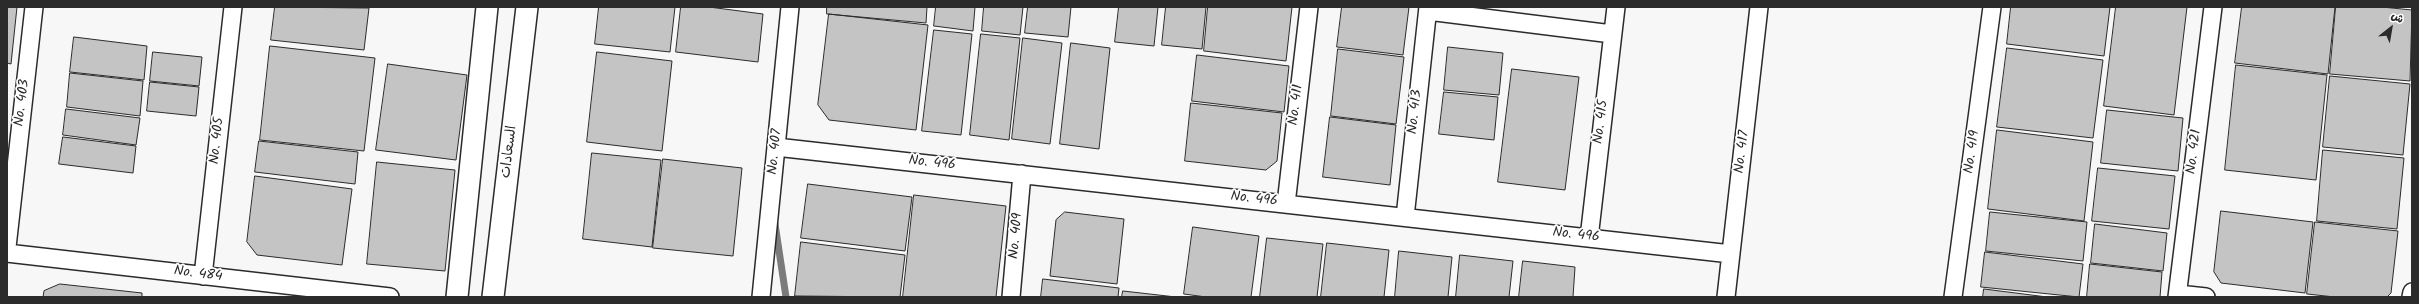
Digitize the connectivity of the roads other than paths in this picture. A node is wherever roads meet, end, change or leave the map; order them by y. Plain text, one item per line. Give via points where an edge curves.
1 (34, 7) edge
2 (232, 7) edge
3 (488, 7) edge
4 (527, 7) edge
5 (790, 7) edge
6 (1309, 7) edge
7 (1616, 7) edge
8 (1759, 7) edge
9 (1992, 7) edge
10 (2213, 7) edge
11 (1428, 9) edge
12 (1612, 34) junction
13 (776, 147) junction
14 (1022, 174) junction
15 (1286, 204) junction
16 (1405, 217) junction
17 (1589, 238) junction
18 (7, 247) edge
19 (7, 253) edge
20 (1731, 254) junction
21 (203, 276) junction
22 (2412, 292) edge
23 (2178, 295) edge
24 (390, 297) edge
25 (457, 297) edge
26 (493, 297) edge
27 (761, 297) edge
28 (1011, 297) edge
29 (1726, 297) edge
30 (1953, 297) edge
31 (2206, 297) edge
32 (2412, 297) edge

1 - 18 street, No. 403
2 - 21 street, No. 405
3 - 25 street
4 - 26 street, السعادات
5 - 13 street, No. 407
6 - 15 street, No. 411
7 - 12 street, No. 415
8 - 20 street, No. 417
9 - 30 street, No. 419
10 - 23 street, No. 421
11 - 12 street
11 - 16 street, No. 413
12 - 17 street, No. 415
13 - 14 street, No. 496
13 - 27 street, No. 407
14 - 15 street, No. 496
14 - 28 street, No. 409
15 - 16 street, No. 496
16 - 17 street, No. 496
17 - 20 street, No. 496
19 - 21 street, No. 484
20 - 29 street, No. 417
21 - 24 street, No. 484
22 - 32 street
23 - 31 street

